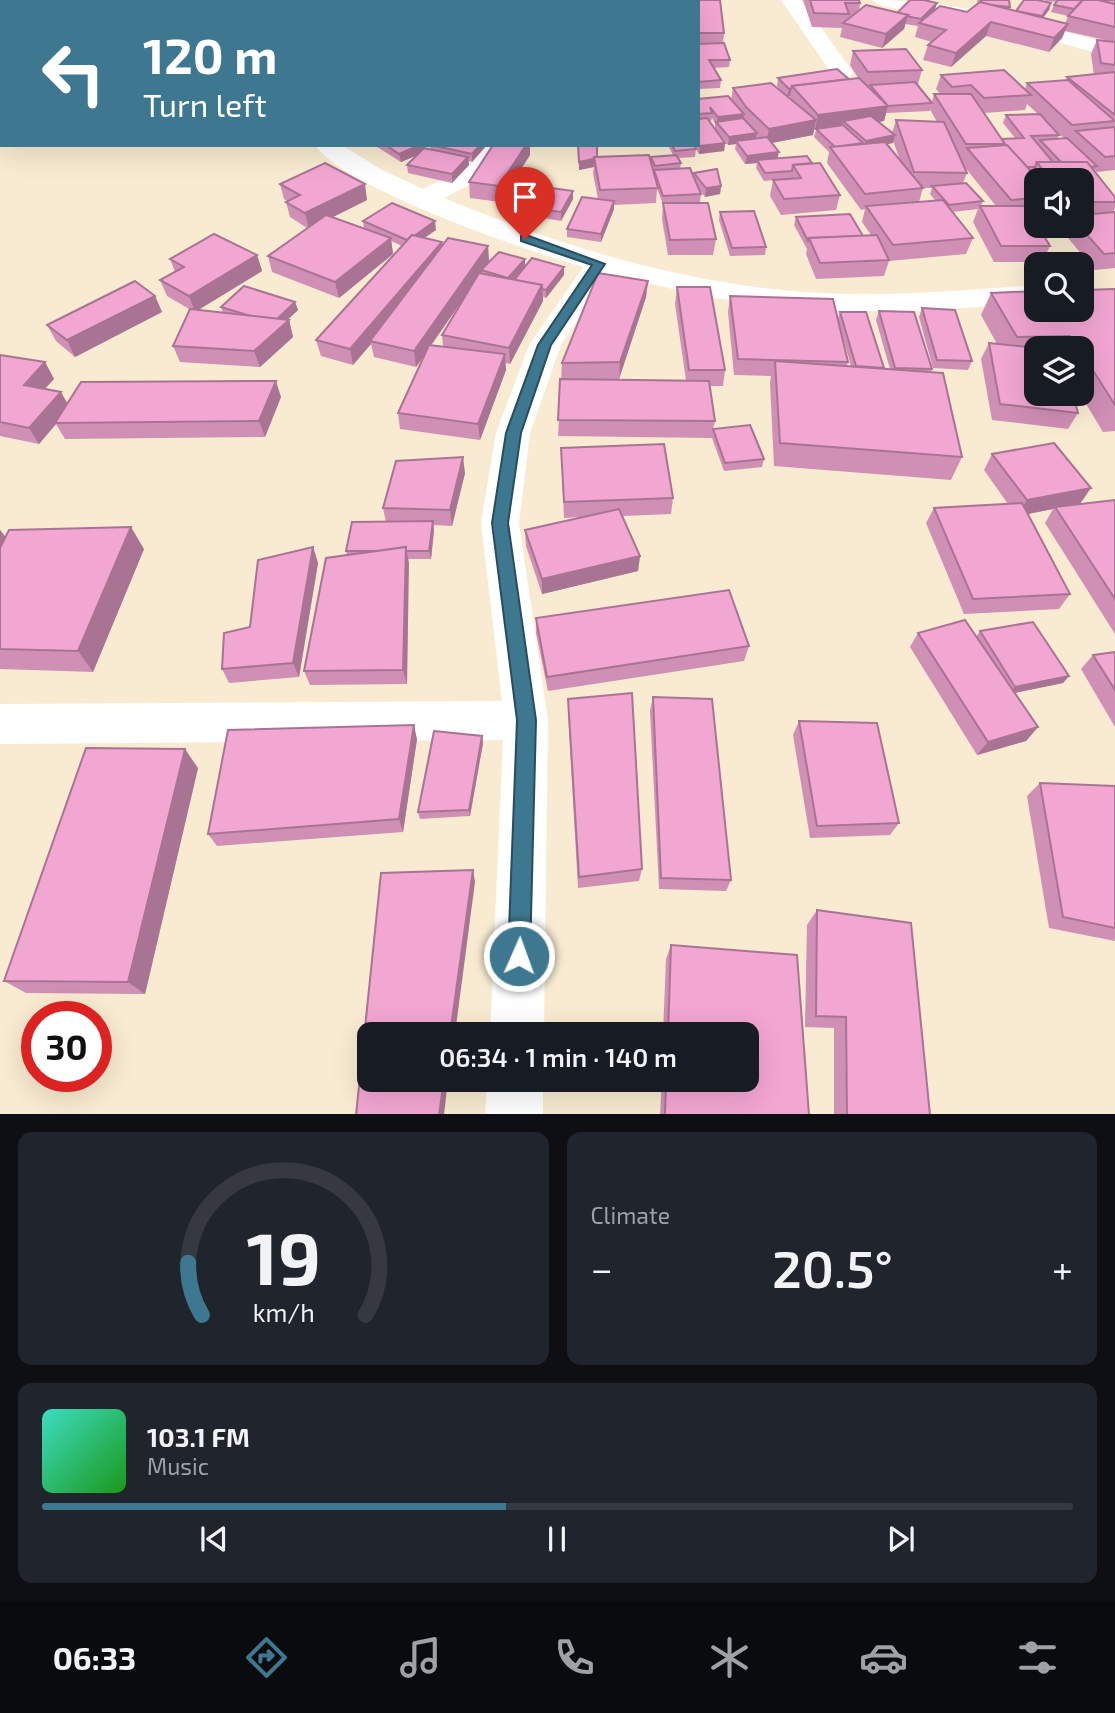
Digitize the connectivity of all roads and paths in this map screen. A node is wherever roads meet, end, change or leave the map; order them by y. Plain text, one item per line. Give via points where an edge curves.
1 (791, 0) edge
2 (882, 0) edge
3 (1115, 52) edge
4 (842, 72) edge
5 (331, 147) edge
6 (496, 147) edge
7 (423, 199) junction
8 (599, 264) junction
9 (1024, 296) edge
10 (526, 720) junction
11 (0, 724) edge
12 (517, 1022) edge
13 (515, 1092) edge
14 (514, 1114) edge

1 - 4 street
2 - 3 street via 982,15
5 - 7 street
6 - 7 street via 460,180
7 - 8 street
8 - 9 street via 792,300 865,304
8 - 10 street via 545,345 513,433 500,523
10 - 11 street
10 - 12 street
13 - 14 street

